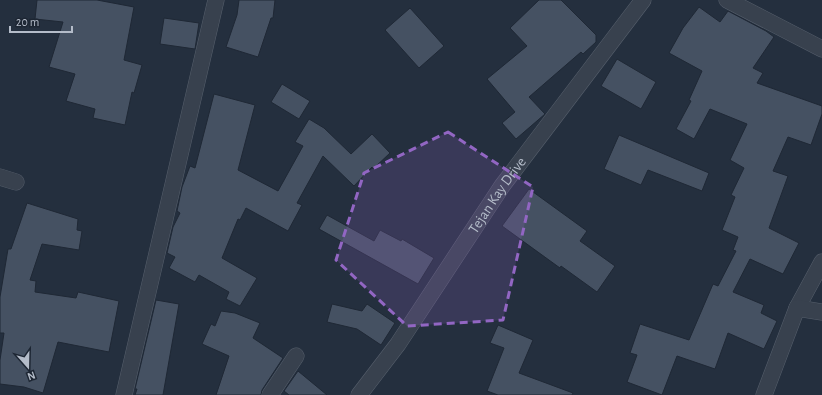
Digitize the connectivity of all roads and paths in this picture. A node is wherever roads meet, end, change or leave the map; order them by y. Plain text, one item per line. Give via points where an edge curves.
1 (216, 0) edge
2 (644, 0) edge
3 (727, 0) edge
4 (822, 50) edge
5 (0, 177) edge
6 (16, 182) dead end
7 (822, 262) edge
8 (797, 308) junction
9 (822, 312) edge
10 (296, 356) dead end
11 (124, 395) edge
12 (270, 395) edge
13 (359, 395) edge
14 (764, 395) edge

1 - 11 street
2 - 13 street, Tejan Kay Drive via 502,186 398,344
3 - 4 street
5 - 6 street
7 - 8 street
8 - 9 street
8 - 14 street
10 - 12 street

